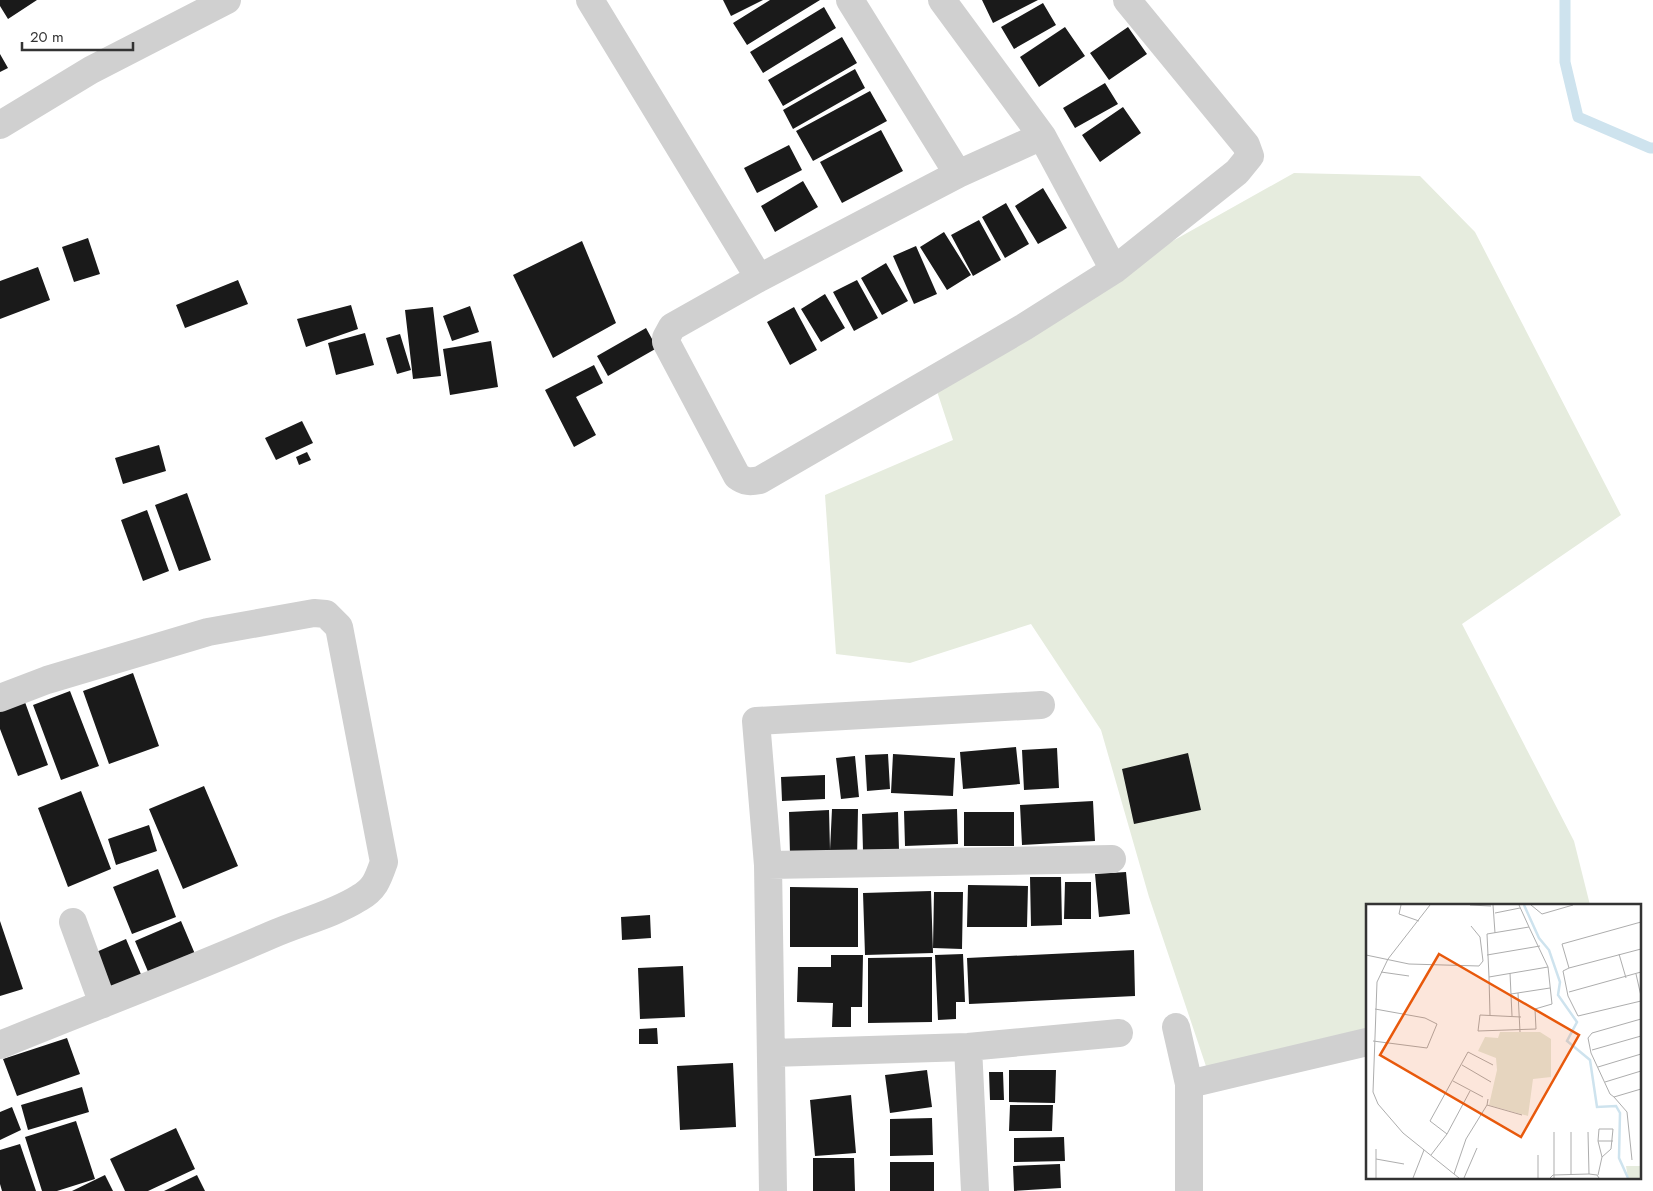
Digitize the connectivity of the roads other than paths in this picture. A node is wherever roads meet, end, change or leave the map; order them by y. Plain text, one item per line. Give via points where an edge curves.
1 (227, 0) edge
2 (590, 0) edge
3 (850, 0) edge
4 (942, 0) edge
5 (1128, 0) edge
6 (0, 125) edge
7 (1042, 136) junction
8 (958, 174) junction
9 (1114, 270) junction
10 (759, 278) junction
11 (0, 698) edge
12 (1041, 705) dead end
13 (1112, 859) dead end
14 (768, 866) junction
15 (73, 922) dead end
16 (103, 1004) junction
17 (1176, 1028) dead end
18 (1119, 1033) dead end
19 (1366, 1042) edge
20 (0, 1045) edge
21 (968, 1047) junction
22 (771, 1053) junction
23 (1190, 1084) junction
24 (773, 1191) edge
25 (975, 1191) edge
26 (1189, 1191) edge

1 - 6 street via 91,70
2 - 10 street
3 - 8 street
4 - 7 street
5 - 9 street via 1246,145 1250,156 1237,172
7 - 8 street
7 - 9 street
8 - 10 street
9 - 10 street via 892,404 760,480 749,482 736,476 666,338 672,327
11 - 16 street via 47,680 208,632 314,613 326,614 339,627 384,862 376,884 360,898 337,909
12 - 14 street via 756,721
13 - 14 street
14 - 22 street
15 - 16 street
16 - 20 street
17 - 23 street
18 - 21 street
19 - 23 street
21 - 22 street
21 - 25 street
22 - 24 street
23 - 26 street

